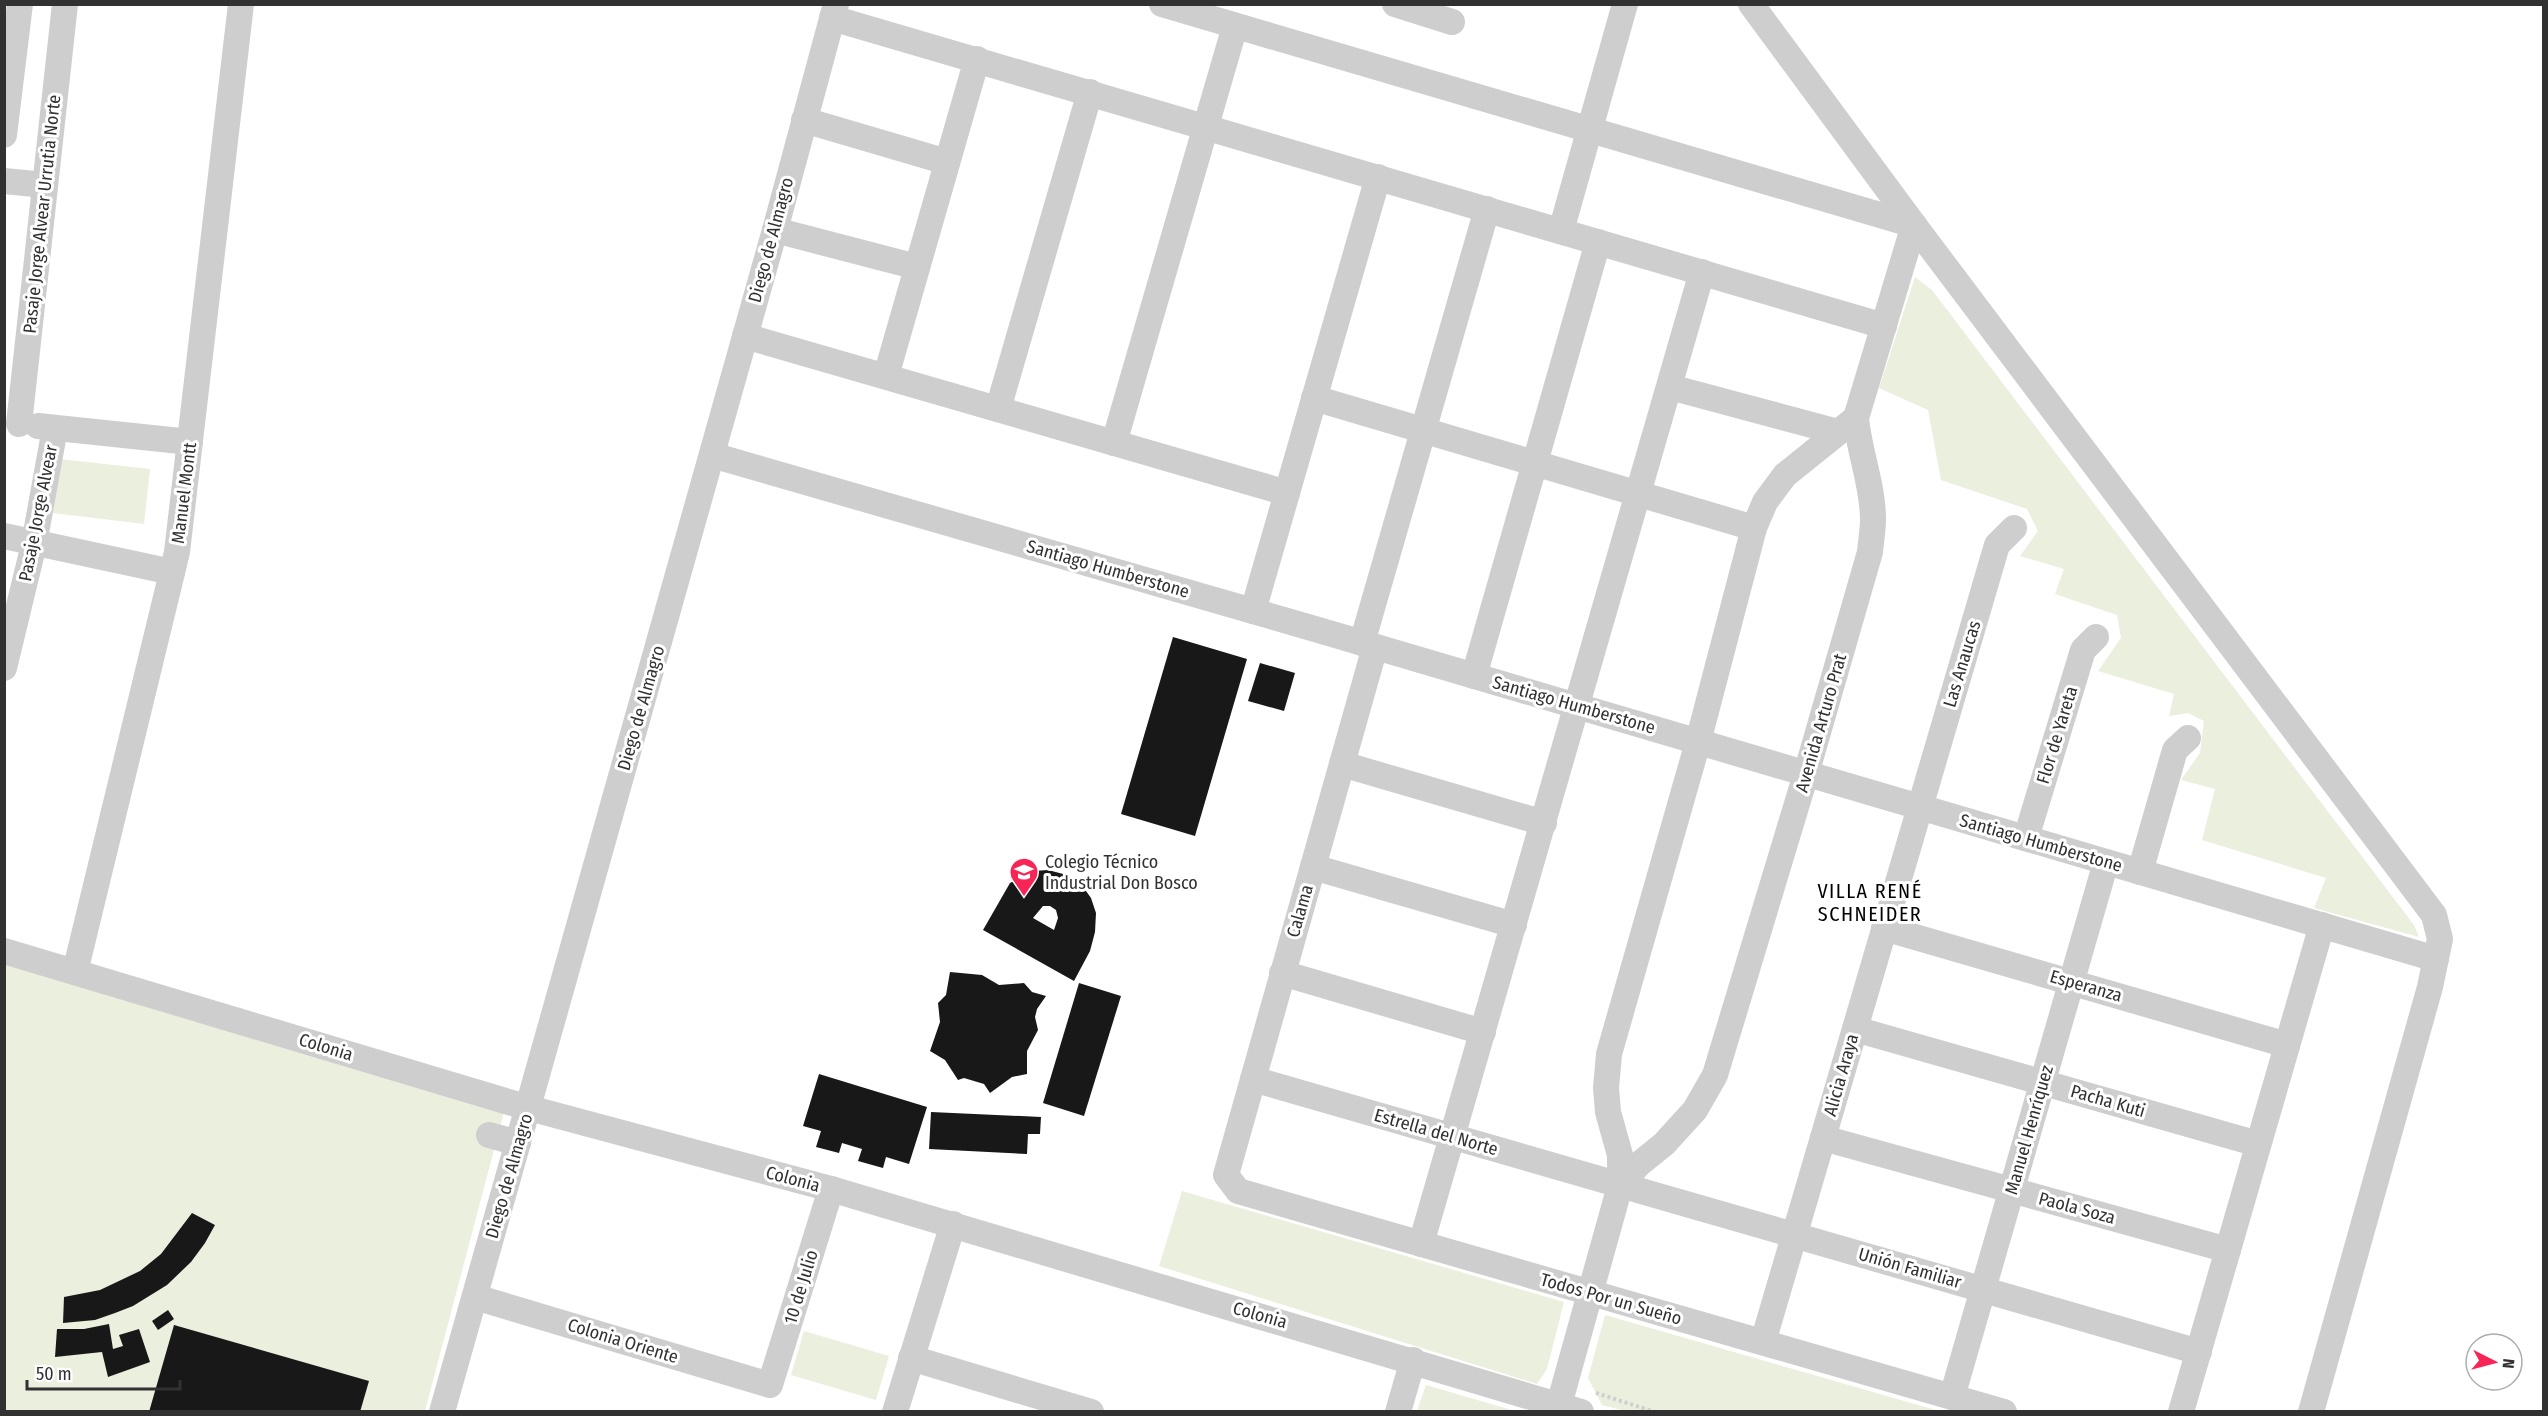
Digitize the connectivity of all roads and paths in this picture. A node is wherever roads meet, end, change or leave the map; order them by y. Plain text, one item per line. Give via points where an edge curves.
1 (20, 4) edge
2 (65, 4) edge
3 (241, 4) edge
4 (1162, 4) edge
5 (1395, 4) edge
6 (1625, 4) edge
7 (1751, 4) edge
8 (834, 11) edge
9 (1452, 22) dead end
10 (1235, 26) junction
11 (976, 59) junction
12 (1090, 92) junction
13 (804, 120) junction
14 (1205, 126) junction
15 (1590, 130) junction
16 (4, 135) edge
17 (947, 162) junction
18 (1378, 177) junction
19 (4, 181) edge
20 (45, 185) junction
21 (1487, 209) junction
22 (1914, 225) junction
23 (775, 230) junction
24 (1561, 231) junction
25 (1598, 242) junction
26 (917, 267) junction
27 (1702, 272) junction
28 (1884, 326) junction
29 (744, 336) junction
30 (886, 376) junction
31 (1670, 387) junction
32 (1314, 398) junction
33 (998, 409) junction
34 (12, 423) edge
35 (1847, 425) junction
36 (55, 428) junction
37 (1424, 430) junction
38 (190, 442) junction
39 (1114, 443) junction
40 (712, 455) junction
41 (1535, 463) junction
42 (1287, 493) junction
43 (1639, 494) junction
44 (1754, 528) junction
45 (2014, 528) dead end
46 (4, 536) edge
47 (34, 544) junction
48 (172, 572) junction
49 (1253, 611) junction
50 (2096, 637) dead end
51 (1369, 645) junction
52 (4, 668) edge
53 (1474, 676) junction
54 (1578, 706) junction
55 (2188, 738) dead end
56 (1698, 742) junction
57 (1342, 764) junction
58 (1806, 774) junction
59 (1919, 807) junction
60 (1544, 823) junction
61 (2026, 838) junction
62 (2106, 862) junction
63 (1313, 867) junction
64 (2140, 872) junction
65 (1514, 925) junction
66 (2322, 926) junction
67 (1884, 928) junction
68 (4, 951) edge
69 (2436, 959) junction
70 (75, 972) junction
71 (1282, 973) junction
72 (2072, 982) junction
73 (1855, 1029) junction
74 (1483, 1032) junction
75 (2287, 1046) junction
76 (1252, 1080) junction
77 (2043, 1083) junction
78 (529, 1108) junction
79 (489, 1135) dead end
80 (1452, 1137) junction
81 (1823, 1138) junction
82 (518, 1143) junction
83 (2258, 1144) junction
84 (1226, 1175) joint
85 (1620, 1186) junction
86 (831, 1189) junction
87 (2012, 1190) junction
88 (953, 1224) junction
89 (1794, 1235) junction
90 (1421, 1244) junction
91 (2228, 1250) junction
92 (1983, 1290) junction
93 (1591, 1293) junction
94 (475, 1297) junction
95 (1763, 1342) junction
96 (2199, 1352) junction
97 (911, 1358) junction
98 (1413, 1360) junction
99 (770, 1385) joint
100 (1952, 1397) junction
101 (1031, 1402) edge
102 (1565, 1409) edge
103 (442, 1412) edge
104 (895, 1412) edge
105 (1091, 1412) edge
106 (1398, 1412) edge
107 (2004, 1412) edge
108 (2181, 1412) edge
109 (2311, 1412) edge

1 - 16 street
2 - 20 street, Pasaje Jorge Alvear Urrutia Norte
3 - 38 street, Manuel Montt
4 - 10 street
5 - 9 street
6 - 15 street
7 - 22 street
8 - 11 street
8 - 13 street, Diego de Almagro
10 - 14 street
10 - 15 street
11 - 12 street
11 - 17 street
12 - 14 street
12 - 33 street
13 - 17 street
13 - 23 street, Diego de Almagro
14 - 18 street
14 - 39 street
15 - 22 street
15 - 24 street
17 - 26 street
18 - 21 street
18 - 32 street
19 - 20 street
20 - 34 street, Pasaje Jorge Alvear Urrutia Norte
21 - 24 street
21 - 37 street, Calama
22 - 28 street, Avenida Arturo Prat
22 - 69 street via 2434,915 2440,939
23 - 26 street
23 - 29 street, Diego de Almagro
24 - 25 street
25 - 27 street
25 - 41 street
26 - 30 street
27 - 28 street
27 - 31 street
28 - 35 street, Avenida Arturo Prat
29 - 30 street
29 - 40 street, Diego de Almagro
30 - 33 street
31 - 35 street
31 - 43 street
32 - 37 street
32 - 42 street
33 - 39 street
34 - 36 street
35 - 44 street, Avenida Arturo Prat via 1785,475 1765,502
35 - 58 street, Avenida Arturo Prat via 1858,444 1874,518 1870,552
36 - 38 street
36 - 47 street, Pasaje Jorge Alvear
37 - 41 street
37 - 51 street, Calama
38 - 48 street, Manuel Montt
39 - 42 street
40 - 49 street, Santiago Humberstone
40 - 78 street, Diego de Almagro
41 - 43 street
41 - 53 street
42 - 49 street
43 - 44 street
43 - 54 street
44 - 56 street, Avenida Arturo Prat
45 - 59 street, Las Anaucas via 1997,544
46 - 47 street
47 - 48 street
47 - 52 street, Pasaje Jorge Alvear
48 - 70 street, Manuel Montt
49 - 51 street, Santiago Humberstone
50 - 61 street, Flor de Yareta via 2083,650
51 - 53 street, Santiago Humberstone
51 - 57 street, Calama
53 - 54 street, Santiago Humberstone
54 - 56 street, Santiago Humberstone
54 - 60 street
55 - 64 street via 2175,750
56 - 58 street, Santiago Humberstone
56 - 85 street, Avenida Arturo Prat via 1609,1054 1606,1088 1620,1155
57 - 60 street
57 - 63 street, Calama
58 - 59 street, Santiago Humberstone
58 - 85 street, Avenida Arturo Prat via 1715,1075 1695,1110
59 - 61 street, Santiago Humberstone
59 - 67 street, Alicia Araya
60 - 65 street
61 - 62 street, Santiago Humberstone
62 - 64 street, Santiago Humberstone
62 - 72 street, Manuel Henríquez
63 - 65 street
63 - 71 street, Calama
64 - 66 street, Santiago Humberstone
65 - 74 street
66 - 69 street, Santiago Humberstone
66 - 75 street
67 - 72 street, Esperanza
67 - 73 street, Alicia Araya
68 - 70 street, Colonia
69 - 109 street
70 - 78 street, Colonia
71 - 74 street
71 - 76 street, Calama
72 - 75 street, Esperanza
72 - 77 street, Manuel Henríquez
73 - 77 street, Pacha Kuti
73 - 81 street, Alicia Araya
74 - 80 street
75 - 83 street
76 - 80 street, Estrella del Norte
76 - 84 street, Calama
77 - 83 street, Pacha Kuti
77 - 87 street, Manuel Henríquez
78 - 82 street, Diego de Almagro
78 - 86 street, Colonia
79 - 82 street
80 - 85 street, Estrella del Norte
80 - 90 street
81 - 87 street, Paola Soza
81 - 89 street, Alicia Araya
82 - 94 street, Diego de Almagro
83 - 91 street
84 - 90 street, Todos Por un Sueño via 1238,1191
85 - 89 street, Unión Familiar
85 - 93 street, Avenida Arturo Prat
86 - 88 street, Colonia
86 - 99 street, 10 de Julio
87 - 91 street, Paola Soza
87 - 92 street, Manuel Henríquez
88 - 97 street
88 - 98 street, Colonia
89 - 92 street, Unión Familiar
89 - 95 street, Alicia Araya
90 - 93 street, Todos Por un Sueño
91 - 96 street
92 - 96 street, Unión Familiar
92 - 100 street, Manuel Henríquez
93 - 95 street, Todos Por un Sueño
93 - 102 street, Avenida Arturo Prat
94 - 99 street, Colonia Oriente
94 - 103 street, Diego de Almagro
95 - 100 street, Todos Por un Sueño
96 - 108 street
97 - 101 street
97 - 104 street
98 - 102 street, Colonia
98 - 106 street
100 - 107 street, Todos Por un Sueño
101 - 105 street

